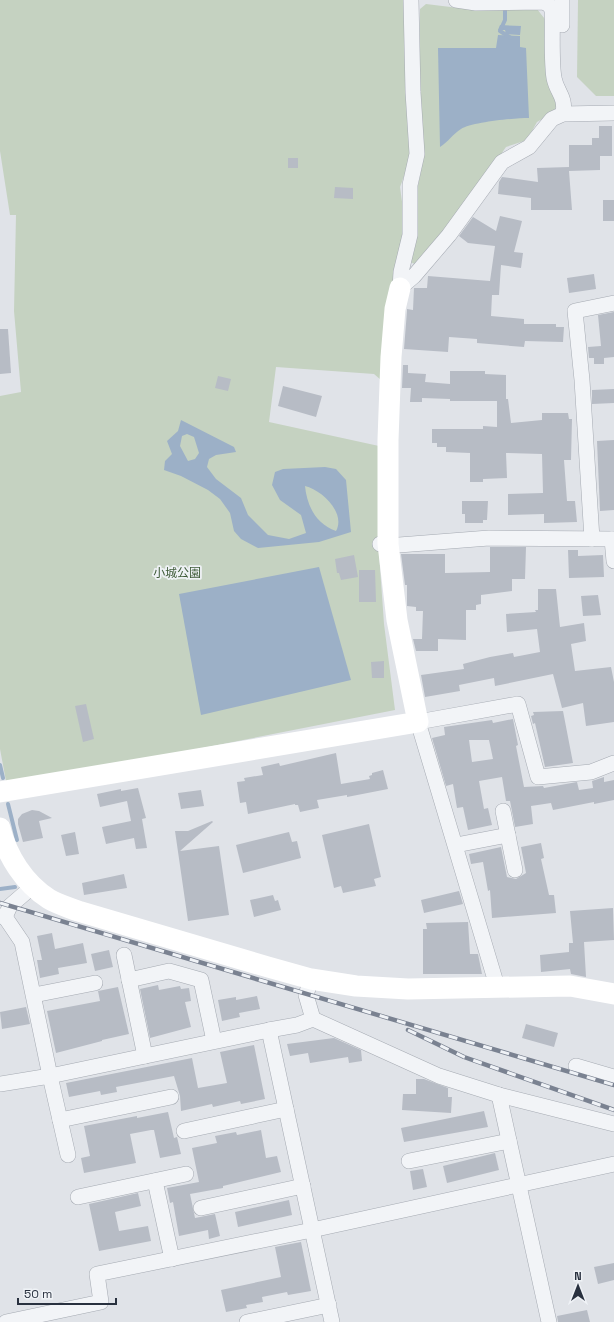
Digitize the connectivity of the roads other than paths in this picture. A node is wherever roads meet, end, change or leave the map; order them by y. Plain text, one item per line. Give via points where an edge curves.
1 (411, 0) edge
2 (456, 0) edge
3 (562, 0) edge
4 (505, 2) edge
5 (614, 113) edge
6 (568, 114) junction
7 (400, 288) junction
8 (614, 303) edge
9 (613, 539) edge
10 (592, 540) junction
11 (384, 544) junction
12 (614, 561) edge
13 (418, 722) junction
14 (614, 763) edge
15 (0, 792) edge
16 (503, 811) dead end
17 (0, 828) edge
18 (508, 835) junction
19 (456, 845) junction
20 (515, 870) dead end
21 (32, 887) junction
22 (2, 917) edge
23 (124, 955) dead end
24 (311, 979) junction
25 (129, 980) junction
26 (95, 983) dead end
27 (497, 986) junction
28 (614, 994) edge
29 (34, 995) junction
30 (313, 1019) junction
31 (269, 1030) junction
32 (214, 1041) junction
33 (145, 1056) junction
34 (576, 1066) dead end
35 (50, 1076) junction
36 (614, 1077) edge
37 (0, 1084) edge
38 (499, 1095) junction
39 (171, 1097) dead end
40 (286, 1109) junction
41 (60, 1120) junction
42 (614, 1124) edge
43 (184, 1131) dead end
44 (509, 1141) junction
45 (68, 1155) dead end
46 (409, 1161) dead end
47 (614, 1164) edge
48 (186, 1174) dead end
49 (155, 1181) junction
50 (518, 1185) junction
51 (303, 1186) junction
52 (78, 1197) dead end
53 (201, 1208) dead end
54 (312, 1230) junction
55 (172, 1259) junction
56 (329, 1305) junction
57 (6, 1322) edge
58 (247, 1322) edge
59 (332, 1322) edge
60 (549, 1322) edge

1 - 7 street via 417,154 410,185 410,235 400,272
2 - 4 street via 476,3
3 - 6 street via 562,81 572,102
4 - 6 street via 542,2 552,9 554,79
5 - 6 street
6 - 7 street via 552,119 529,147 502,162 449,235 414,276
7 - 11 street via 395,309 390,365
8 - 10 street via 575,311
9 - 10 street
9 - 12 street
10 - 11 street via 489,538
11 - 13 street
13 - 14 street via 518,704 538,777 591,772
13 - 15 street
13 - 19 street
16 - 18 street
17 - 21 street via 8,851
18 - 19 street
18 - 20 street
19 - 27 street
21 - 22 street via 10,906
21 - 24 street via 50,900 78,911
22 - 29 street via 22,942
23 - 25 street
24 - 27 street via 400,989
24 - 30 street via 306,995
25 - 32 street via 169,971 201,980
25 - 33 street
26 - 29 street
27 - 28 street via 570,986
29 - 35 street
30 - 31 street
30 - 38 street via 439,1076
31 - 32 street
31 - 40 street
32 - 33 street
33 - 35 street
34 - 36 street
35 - 37 street
35 - 41 street
38 - 42 street
38 - 44 street
39 - 41 street
40 - 43 street
40 - 51 street
41 - 45 street
44 - 46 street
44 - 50 street
47 - 50 street
48 - 49 street
49 - 52 street
49 - 55 street
50 - 54 street
50 - 60 street
51 - 53 street
51 - 54 street
54 - 55 street
54 - 56 street
55 - 57 street via 97,1274 102,1302
56 - 58 street
56 - 59 street

